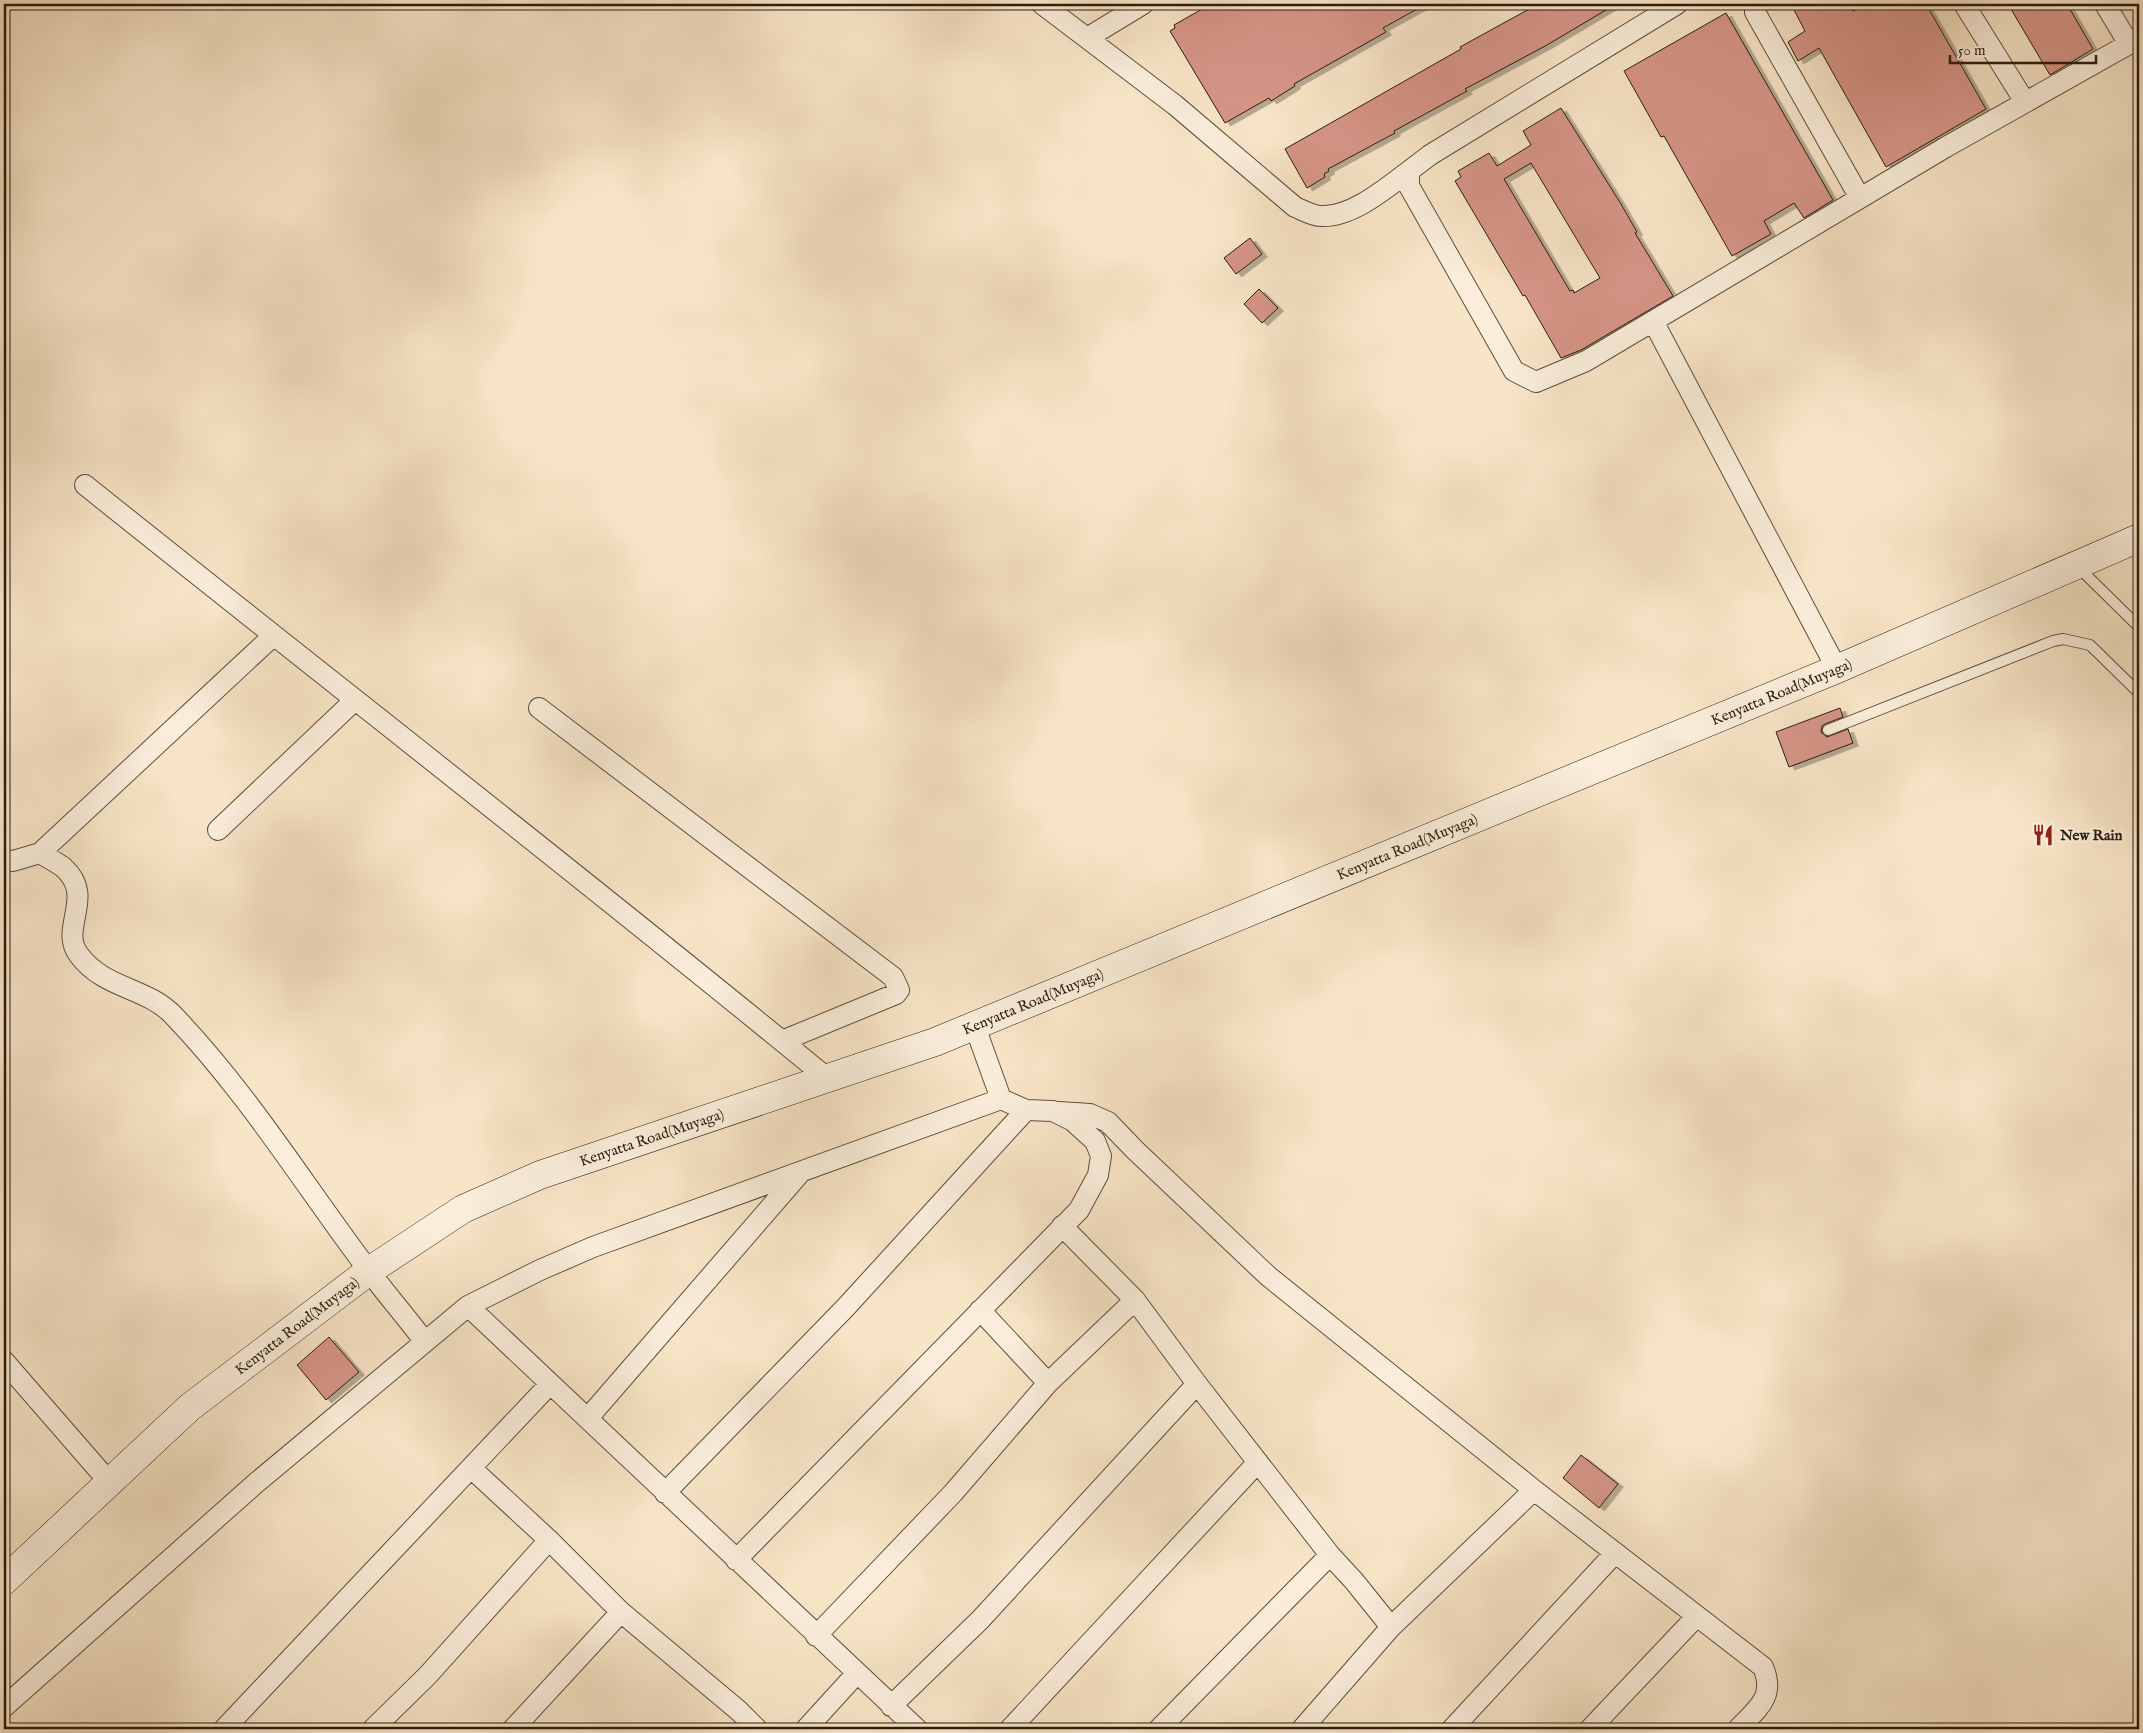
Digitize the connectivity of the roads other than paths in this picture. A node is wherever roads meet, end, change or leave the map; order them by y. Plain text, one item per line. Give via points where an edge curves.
1 (1042, 4) edge
2 (1143, 4) edge
3 (1676, 4) edge
4 (1964, 4) edge
5 (2104, 4) edge
6 (1756, 12) dead end
7 (1087, 38) junction
8 (2134, 41) edge
9 (2025, 102) junction
10 (1409, 171) junction
11 (1860, 198) junction
12 (1653, 320) junction
13 (85, 485) dead end
14 (2139, 538) edge
15 (2077, 565) junction
16 (2139, 627) edge
17 (274, 636) junction
18 (1837, 669) junction
19 (2139, 693) edge
20 (355, 700) junction
21 (539, 708) dead end
22 (1828, 730) dead end
23 (218, 830) dead end
24 (40, 853) junction
25 (4, 860) edge
26 (974, 1024) junction
27 (782, 1041) junction
28 (827, 1078) junction
29 (1000, 1099) junction
30 (1026, 1110) junction
31 (1053, 1111) junction
32 (802, 1171) junction
33 (1062, 1226) junction
34 (369, 1271) junction
35 (1135, 1300) junction
36 (468, 1306) junction
37 (980, 1310) junction
38 (426, 1342) junction
39 (4, 1361) edge
40 (1048, 1383) junction
41 (550, 1384) junction
42 (1197, 1384) junction
43 (588, 1418) junction
44 (1258, 1462) junction
45 (471, 1468) junction
46 (110, 1483) junction
47 (1534, 1490) junction
48 (665, 1493) junction
49 (549, 1540) junction
50 (1615, 1553) junction
51 (1330, 1554) junction
52 (736, 1560) junction
53 (4, 1581) edge
54 (621, 1612) junction
55 (1696, 1617) junction
56 (1391, 1627) junction
57 (816, 1636) junction
58 (857, 1673) junction
59 (891, 1706) junction
60 (4, 1707) edge
61 (224, 1729) edge
62 (373, 1729) edge
63 (513, 1729) edge
64 (757, 1729) edge
65 (806, 1729) edge
66 (917, 1729) edge
67 (1010, 1729) edge
68 (1159, 1729) edge
69 (1302, 1729) edge
70 (1452, 1729) edge
71 (1590, 1729) edge
72 (1738, 1729) edge

1 - 7 street
2 - 7 street
3 - 10 street
4 - 9 street
5 - 8 street
6 - 11 street
7 - 10 street via 1175,105 1295,207 1320,216 1341,214 1378,194
8 - 9 street
9 - 11 street
10 - 12 street via 1409,186 1514,371 1536,382 1586,361
11 - 12 street
12 - 18 street
13 - 17 street
14 - 15 main road, Kenyatta Road(Muyaga)
15 - 16 lane
15 - 18 main road, Kenyatta Road(Muyaga)
17 - 20 street
17 - 24 street
18 - 26 main road, Kenyatta Road(Muyaga)
19 - 22 lane via 2090,645 2063,639
20 - 23 street
20 - 27 street
21 - 27 street via 893,976 897,983 899,990 896,994
24 - 25 street via 13,861
24 - 34 street via 64,868 78,892 72,934 78,953 91,969 113,983 154,999 172,1014 253,1110
26 - 28 main road, Kenyatta Road(Muyaga) via 935,1042
26 - 29 street
27 - 28 street
28 - 34 main road, Kenyatta Road(Muyaga) via 540,1175 463,1209
29 - 30 street
29 - 32 street
30 - 31 street
30 - 48 street via 846,1307
31 - 33 street via 1073,1121 1095,1141 1101,1156 1098,1175 1079,1210
31 - 47 street via 1090,1114 1108,1122 1268,1276
32 - 36 street via 594,1248 540,1270
32 - 43 street
33 - 35 street
33 - 37 street
34 - 38 street
34 - 46 main road, Kenyatta Road(Muyaga) via 190,1408
35 - 40 street
35 - 42 street
36 - 38 street
36 - 41 street
37 - 40 street
37 - 52 street
38 - 60 street via 256,1483
39 - 46 street
40 - 57 street via 953,1493
41 - 43 street
41 - 45 street
42 - 44 street
42 - 59 street via 980,1620
43 - 48 street
44 - 51 street
44 - 67 street
45 - 49 street
45 - 61 street
46 - 53 main road, Kenyatta Road(Muyaga)
47 - 50 street
47 - 56 street
48 - 52 street
49 - 54 street
49 - 62 street via 428,1674
50 - 55 street
50 - 70 street
51 - 56 street
51 - 68 street
52 - 57 street
54 - 63 street
54 - 64 street
55 - 71 street
55 - 72 street via 1763,1667 1767,1675 1766,1698
56 - 69 street
57 - 58 street
58 - 59 street
58 - 65 street
59 - 66 street

